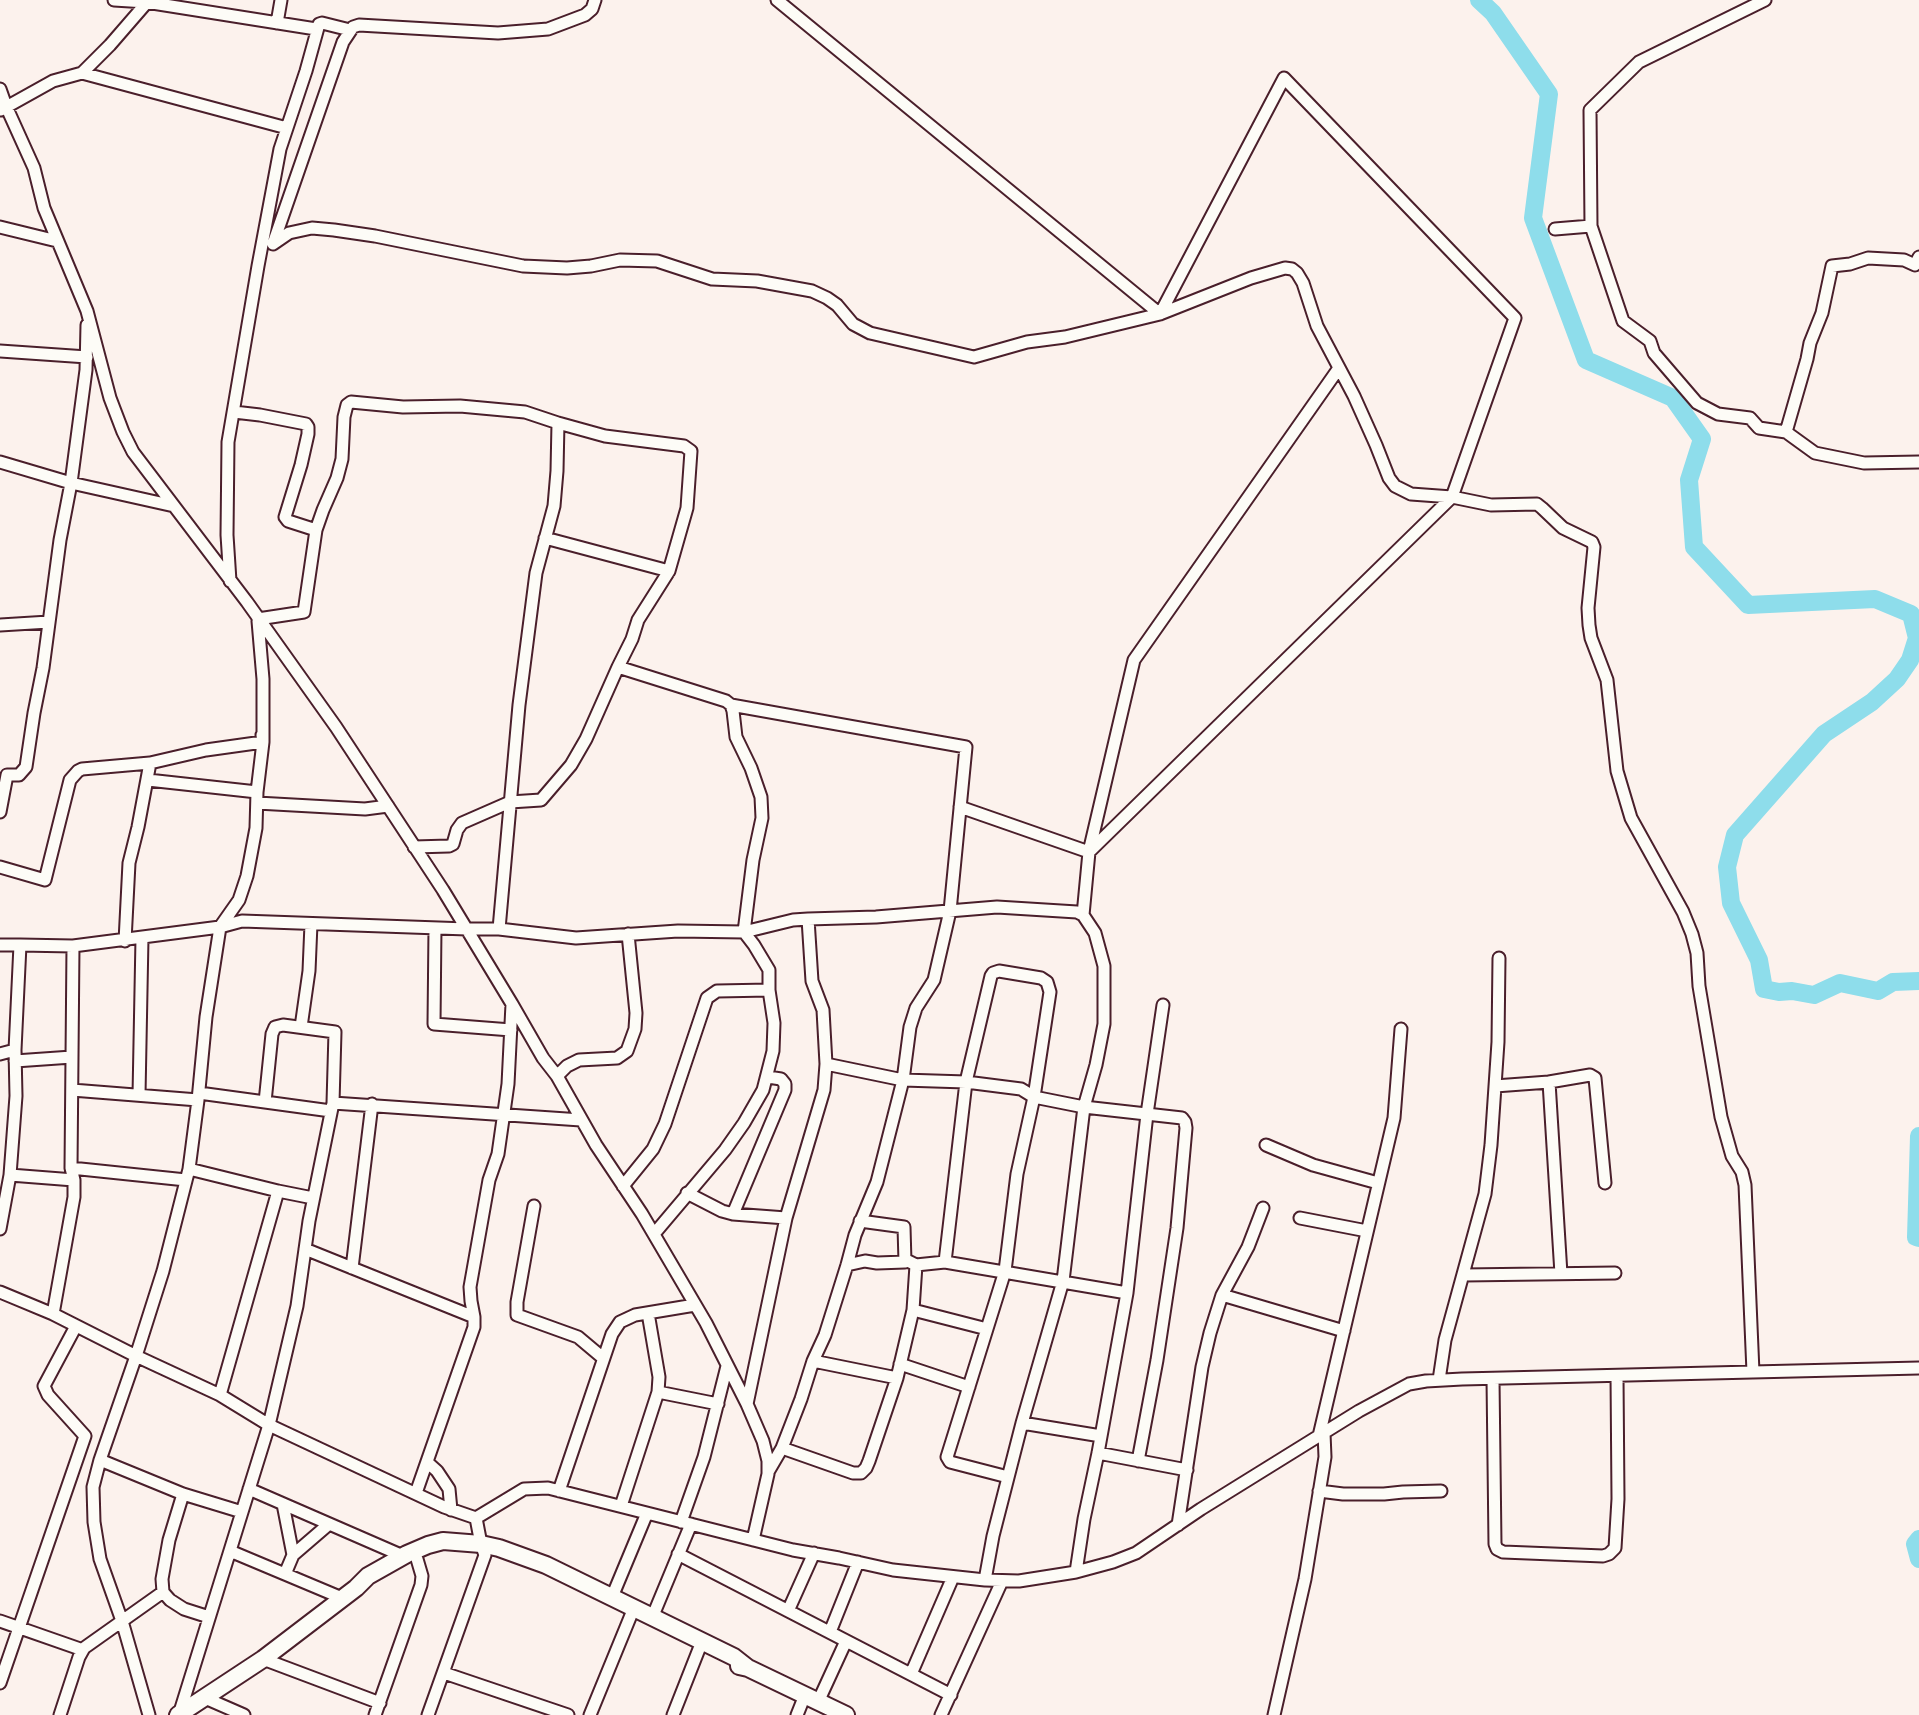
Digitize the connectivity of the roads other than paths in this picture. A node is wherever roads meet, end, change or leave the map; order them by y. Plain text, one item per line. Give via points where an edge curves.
1 (114, 0) edge
2 (281, 0) edge
3 (595, 0) edge
4 (777, 0) edge
5 (1765, 0) edge
6 (147, 1) edge
7 (277, 23) junction
8 (316, 29) junction
9 (350, 30) junction
10 (82, 73) junction
11 (0, 89) edge
12 (3, 108) edge
13 (287, 128) junction
14 (1591, 226) junction
15 (0, 227) edge
16 (1555, 229) dead end
17 (57, 241) junction
18 (273, 244) junction
19 (1919, 257) edge
20 (258, 266) junction
21 (87, 311) junction
22 (1160, 314) junction
23 (0, 351) edge
24 (86, 357) junction
25 (1339, 368) junction
26 (234, 412) junction
27 (558, 423) junction
28 (1786, 432) junction
29 (0, 462) edge
30 (1919, 462) edge
31 (71, 483) junction
32 (1452, 497) junction
33 (174, 506) junction
34 (316, 530) junction
35 (545, 538) junction
36 (669, 571) junction
37 (230, 581) junction
38 (258, 619) junction
39 (49, 622) junction
40 (0, 626) edge
41 (618, 667) junction
42 (731, 705) junction
43 (262, 742) junction
44 (150, 763) junction
45 (4, 774) edge
46 (148, 780) junction
47 (257, 797) junction
48 (510, 802) junction
49 (388, 806) junction
50 (960, 807) junction
51 (0, 812) edge
52 (414, 847) junction
53 (1089, 852) junction
54 (0, 867) edge
55 (950, 911) junction
56 (1083, 915) junction
57 (808, 918) junction
58 (311, 924) junction
59 (220, 927) junction
60 (435, 928) junction
61 (467, 929) junction
62 (499, 929) junction
63 (744, 932) junction
64 (628, 934) junction
65 (142, 938) junction
66 (125, 941) junction
67 (0, 945) edge
68 (20, 945) junction
69 (73, 946) junction
70 (1499, 958) dead end
71 (769, 990) junction
72 (512, 1004) junction
73 (1163, 1005) dead end
74 (301, 1027) junction
75 (1401, 1029) dead end
76 (511, 1030) junction
77 (0, 1054) edge
78 (15, 1055) junction
79 (72, 1057) junction
80 (826, 1064) junction
81 (557, 1076) junction
82 (768, 1077) junction
83 (903, 1080) junction
84 (966, 1082) junction
85 (1549, 1082) junction
86 (1495, 1086) junction
87 (72, 1090) junction
88 (139, 1095) junction
89 (199, 1096) junction
90 (1034, 1097) junction
91 (265, 1102) junction
92 (372, 1104) junction
93 (332, 1107) junction
94 (1084, 1107) junction
95 (504, 1114) junction
96 (1147, 1114) junction
97 (580, 1120) junction
98 (1266, 1145) dead end
99 (72, 1168) junction
100 (188, 1174) junction
101 (10, 1175) junction
102 (74, 1180) junction
103 (1378, 1183) junction
104 (1605, 1183) dead end
105 (623, 1186) junction
106 (4, 1190) edge
107 (278, 1191) junction
108 (687, 1193) junction
109 (313, 1198) junction
110 (534, 1206) dead end
111 (1263, 1208) dead end
112 (733, 1214) junction
113 (786, 1218) junction
114 (1300, 1218) dead end
115 (860, 1222) junction
116 (0, 1229) edge
117 (1367, 1231) junction
118 (654, 1234) junction
119 (305, 1249) junction
120 (945, 1262) junction
121 (910, 1263) junction
122 (847, 1265) junction
123 (352, 1268) junction
124 (1005, 1272) junction
125 (1615, 1272) dead end
126 (1561, 1274) junction
127 (1464, 1275) junction
128 (1063, 1281) junction
129 (0, 1292) edge
130 (1127, 1293) junction
131 (1222, 1295) junction
132 (696, 1305) junction
133 (913, 1310) junction
134 (648, 1313) junction
135 (53, 1314) junction
136 (474, 1317) junction
137 (76, 1326) junction
138 (987, 1329) junction
139 (1344, 1331) junction
140 (136, 1356) junction
141 (603, 1358) junction
142 (813, 1361) junction
143 (900, 1364) junction
144 (728, 1366) junction
145 (1919, 1368) edge
146 (1753, 1372) junction
147 (1617, 1376) junction
148 (897, 1378) junction
149 (1493, 1379) junction
150 (1439, 1380) junction
151 (969, 1387) junction
152 (658, 1392) junction
153 (220, 1395) junction
154 (718, 1404) junction
155 (747, 1404) junction
156 (1022, 1423) junction
157 (269, 1425) junction
158 (1322, 1435) junction
159 (1101, 1436) junction
160 (782, 1448) junction
161 (1098, 1454) junction
162 (100, 1460) junction
163 (1138, 1461) junction
164 (427, 1462) junction
165 (1187, 1470) junction
166 (768, 1474) junction
167 (1008, 1477) junction
168 (249, 1489) junction
169 (559, 1490) junction
170 (1441, 1490) dead end
171 (1319, 1492) junction
172 (416, 1493) junction
173 (183, 1494) junction
174 (283, 1504) junction
175 (620, 1506) junction
176 (451, 1510) junction
177 (242, 1512) junction
178 (647, 1513) junction
179 (476, 1518) junction
180 (686, 1523) junction
181 (329, 1524) junction
182 (1178, 1525) junction
183 (753, 1540) junction
184 (483, 1550) junction
185 (230, 1551) junction
186 (814, 1553) junction
187 (678, 1554) junction
188 (293, 1555) junction
189 (410, 1557) junction
190 (858, 1562) junction
191 (1076, 1572) junction
192 (285, 1574) junction
193 (954, 1577) junction
194 (985, 1580) junction
195 (1002, 1581) junction
196 (163, 1592) junction
197 (612, 1597) junction
198 (342, 1598) junction
199 (788, 1611) junction
200 (631, 1615) junction
201 (209, 1617) junction
202 (652, 1618) junction
203 (122, 1620) junction
204 (0, 1621) edge
205 (20, 1628) junction
206 (830, 1632) junction
207 (846, 1641) junction
208 (699, 1648) junction
209 (82, 1650) junction
210 (264, 1659) junction
211 (748, 1668) junction
212 (444, 1673) junction
213 (911, 1674) junction
214 (0, 1683) edge
215 (951, 1694) junction
216 (205, 1698) junction
217 (812, 1698) junction
218 (380, 1711) edge
219 (179, 1714) edge
220 (60, 1715) edge
221 (149, 1715) edge
222 (244, 1715) edge
223 (428, 1715) edge
224 (568, 1715) edge
225 (590, 1715) edge
226 (673, 1715) edge
227 (798, 1715) edge
228 (846, 1715) edge
229 (942, 1715) edge
230 (1274, 1715) edge

1 - 6 street
2 - 7 street
3 - 9 street via 585,15 548,29 498,33 360,25
4 - 22 street
5 - 14 street via 1639,62 1590,110
6 - 7 street
6 - 10 street
7 - 8 street
8 - 9 street via 322,23
8 - 13 street
9 - 18 street via 343,42
10 - 12 street via 53,81
10 - 13 street
11 - 12 street
12 - 17 street via 34,168
13 - 20 street via 280,148
14 - 16 street
14 - 28 street via 1623,321 1650,342 1654,354 1697,402 1718,414 1750,418 1759,428
15 - 17 street
17 - 21 street
18 - 20 street
18 - 22 street via 289,233 312,228 375,236 524,266 567,268 620,260 657,262 712,279 756,281 812,291 827,298 853,324 870,333 974,357 1027,342 1065,337
19 - 28 street via 1915,265 1904,260 1868,258 1832,266 1822,313 1810,343
20 - 26 street
21 - 24 street
21 - 33 street via 110,398 123,432 133,452
22 - 25 street via 1251,278 1292,269 1304,283 1317,326
22 - 32 street via 1284,78 1515,318
23 - 24 street
24 - 31 street
25 - 32 street via 1395,486 1411,494
25 - 53 street via 1134,660
26 - 34 street via 306,424 308,434 285,517 288,521
26 - 37 street via 228,442 226,535
27 - 34 street via 525,412 351,402 344,417 342,459 337,478
27 - 35 street via 554,506
27 - 36 street via 605,436 670,444 691,451 687,508
28 - 30 street via 1815,453 1864,464
29 - 31 street
31 - 33 street
31 - 39 street
32 - 53 street
32 - 146 street via 1491,505 1537,504 1563,528 1592,542 1594,547 1589,625 1606,680 1617,771 1631,818 1692,934 1721,1117 1732,1156 1742,1172 1745,1185
33 - 37 street
34 - 38 street via 304,612
35 - 36 street
35 - 48 street via 536,573
36 - 41 street via 638,620
37 - 38 street
38 - 43 street via 263,679
38 - 49 street
39 - 40 street
39 - 45 street via 26,767 19,776
41 - 42 street
41 - 48 street via 586,739 559,780 541,800
42 - 50 street via 966,747
42 - 63 street via 736,737 761,798 762,818
43 - 44 street
43 - 47 street
44 - 46 street
44 - 54 street via 78,771 70,780 45,880
45 - 51 street
46 - 47 street
46 - 66 street via 129,863
47 - 49 street via 365,808
47 - 59 street via 256,828 247,876 239,900
48 - 52 street via 462,823 449,846
48 - 62 street
49 - 52 street
50 - 53 street
50 - 55 street
52 - 61 street
53 - 56 street
55 - 56 street via 997,907
55 - 57 street
55 - 83 street via 934,980 916,1008 910,1027
56 - 94 street via 1095,933 1104,966 1104,1024
57 - 63 street
57 - 80 street via 812,981 823,1010
58 - 59 street via 242,921
58 - 60 street
58 - 74 street via 309,971
59 - 65 street
59 - 89 street via 206,1017
60 - 61 street
60 - 76 street via 434,1024
61 - 62 street
61 - 72 street
62 - 64 street via 576,938
63 - 64 street
63 - 71 street via 769,970
64 - 81 street via 636,1013 635,1030 627,1051 617,1058 579,1060
65 - 66 street
65 - 88 street
66 - 69 street
67 - 68 street
68 - 69 street
68 - 78 street
69 - 79 street
70 - 86 street
71 - 82 street via 774,1023
71 - 105 street via 718,991 707,998 666,1124 653,1149
72 - 76 street
72 - 81 street
73 - 96 street
74 - 91 street via 283,1024 275,1027
74 - 93 street via 335,1032
75 - 103 street via 1394,1118
76 - 95 street
77 - 78 street
78 - 79 street
78 - 101 street via 16,1096
79 - 87 street
80 - 83 street
80 - 113 street via 824,1090
81 - 97 street
82 - 108 street via 744,1123
82 - 112 street via 780,1079 785,1090
83 - 84 street
83 - 115 street via 877,1182
84 - 90 street via 1021,1089
84 - 90 street via 993,972 1040,978 1047,982 1050,992
84 - 120 street
85 - 86 street
85 - 104 street via 1590,1075 1594,1078
85 - 126 street
86 - 127 street via 1485,1194
87 - 88 street
87 - 99 street
88 - 89 street
89 - 91 street
89 - 100 street
90 - 94 street
90 - 124 street via 1017,1174
91 - 93 street
92 - 93 street
92 - 95 street
92 - 123 street
93 - 109 street
94 - 96 street
94 - 128 street
95 - 97 street
95 - 136 street via 470,1287
96 - 130 street
96 - 163 street via 1182,1118 1186,1128 1177,1228
97 - 105 street
98 - 103 street via 1312,1165
99 - 100 street
99 - 102 street
100 - 107 street
100 - 140 street via 163,1271
101 - 102 street
101 - 106 street
102 - 135 street via 74,1197
103 - 117 street
105 - 118 street
106 - 116 street
107 - 109 street
107 - 153 street
108 - 112 street
108 - 118 street
109 - 119 street
110 - 141 street via 517,1315 578,1337
111 - 131 street via 1248,1247
112 - 113 street
113 - 155 street
114 - 117 street
115 - 121 street via 904,1227
115 - 122 street
117 - 139 street
118 - 132 street
119 - 123 street
119 - 157 street via 297,1306
120 - 121 street
120 - 124 street
121 - 122 street via 865,1261
121 - 133 street
122 - 142 street via 825,1335
123 - 136 street
124 - 128 street
124 - 138 street
125 - 126 street
126 - 127 street
127 - 150 street via 1445,1340
128 - 130 street
128 - 156 street
129 - 135 street
130 - 159 street
131 - 139 street
131 - 165 street via 1202,1367
132 - 134 street
132 - 144 street
133 - 138 street
133 - 143 street
134 - 141 street via 620,1322
134 - 152 street via 659,1377
135 - 137 street
136 - 164 street via 474,1327
137 - 140 street
137 - 205 street via 44,1386 48,1395 85,1436
138 - 151 street
139 - 158 street
140 - 153 street
140 - 162 street
141 - 169 street
142 - 148 street
142 - 160 street
143 - 148 street
143 - 151 street
144 - 154 street
144 - 155 street
145 - 146 street
146 - 147 street
147 - 149 street
147 - 149 street via 1615,1548 1602,1556 1503,1552 1497,1549 1494,1544
148 - 160 street via 870,1461 861,1473
149 - 150 street
150 - 158 street via 1409,1384
151 - 167 street via 948,1461
152 - 154 street
152 - 175 street
153 - 157 street
154 - 180 street
155 - 166 street via 763,1442
156 - 159 street
156 - 167 street
157 - 168 street
157 - 172 street
158 - 171 street via 1325,1456
158 - 182 street
159 - 161 street
160 - 166 street
161 - 163 street
161 - 191 street
162 - 173 street
162 - 203 street via 93,1487 94,1522 100,1559
163 - 165 street
164 - 172 street
164 - 176 street via 449,1489
165 - 182 street
166 - 183 street
167 - 194 street
168 - 174 street
168 - 177 street
169 - 175 street
169 - 179 street via 524,1489
170 - 171 street via 1384,1494
171 - 230 street via 1305,1579
172 - 176 street
173 - 177 street
173 - 196 street via 169,1540
174 - 181 street
174 - 188 street
175 - 178 street
176 - 179 street
177 - 185 street
178 - 180 street
178 - 197 street
179 - 184 street
180 - 183 street
180 - 187 street
181 - 188 street
181 - 189 street
182 - 191 street via 1136,1553
183 - 186 street
184 - 189 main road
184 - 197 main road via 499,1548 546,1565
184 - 200 main road
184 - 212 street
185 - 192 street
185 - 201 street
186 - 190 street
186 - 199 street
187 - 199 street
187 - 202 street
188 - 192 street
189 - 198 main road via 396,1569
189 - 218 street via 422,1576 421,1585
190 - 193 street via 900,1572
190 - 206 street
191 - 195 street via 1033,1580
192 - 198 street
193 - 194 street
193 - 213 street
194 - 195 street
195 - 215 street
196 - 201 street via 184,1609
196 - 203 street
197 - 202 main road
198 - 210 main road
199 - 206 street
200 - 208 main road
200 - 225 street
201 - 219 street
202 - 211 main road via 734,1657
203 - 209 street
203 - 221 street
204 - 205 street
205 - 209 street
205 - 214 street
206 - 207 street
207 - 213 street
207 - 217 street
208 - 211 main road
208 - 226 street
209 - 220 street
210 - 216 main road
210 - 218 street
211 - 217 main road
212 - 223 street
212 - 224 street
213 - 215 street
215 - 229 street
216 - 219 main road
216 - 222 street
217 - 227 street
217 - 228 main road

